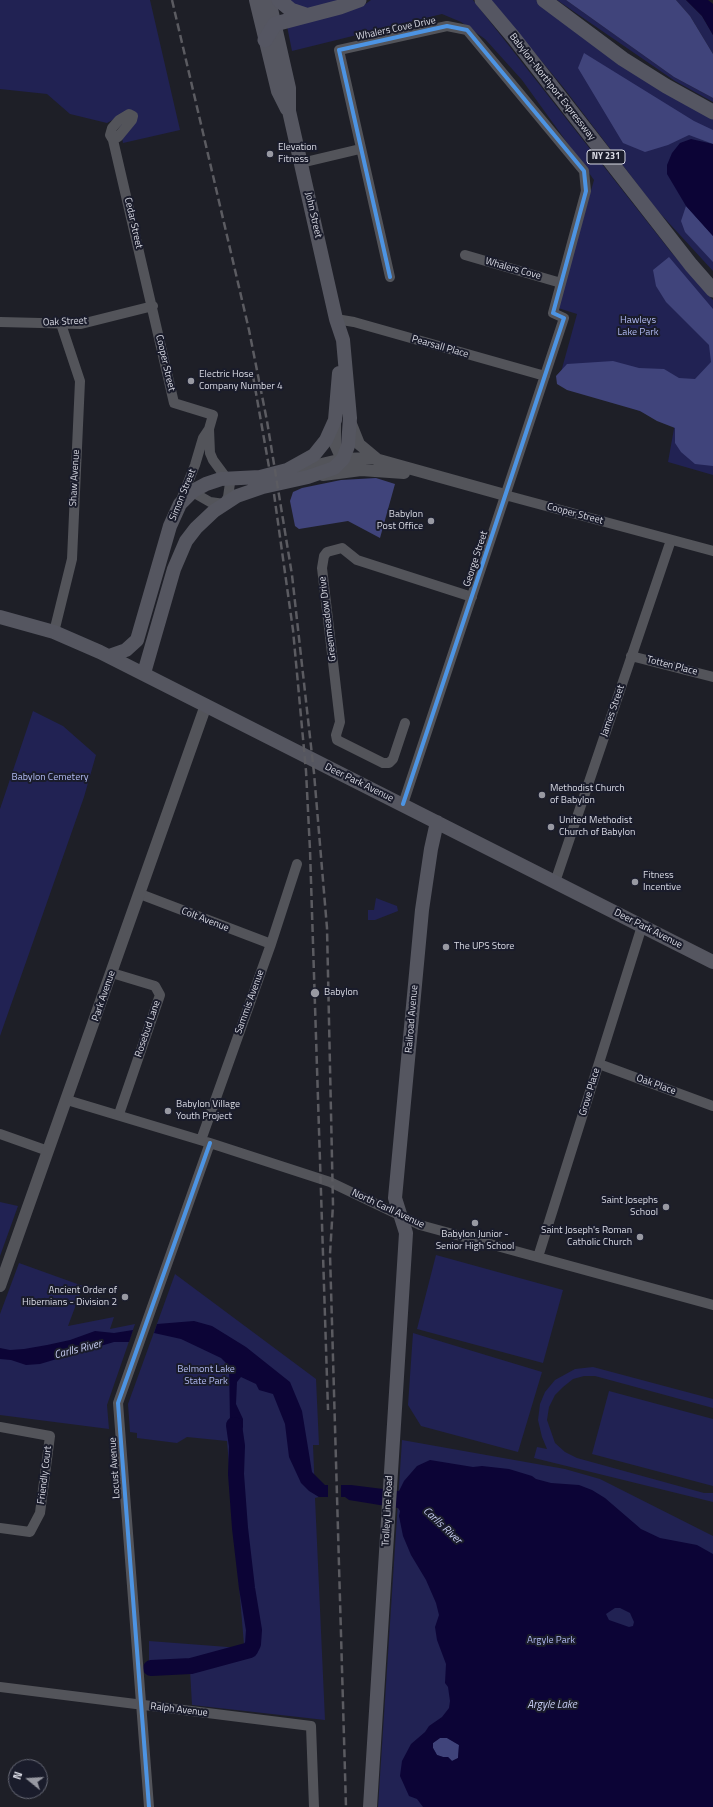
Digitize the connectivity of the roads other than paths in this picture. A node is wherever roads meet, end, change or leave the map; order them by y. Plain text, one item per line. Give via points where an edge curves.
1 (256, 0) edge
2 (269, 0) edge
3 (279, 0) edge
4 (359, 0) edge
5 (482, 0) edge
6 (544, 0) edge
7 (306, 16) junction
8 (274, 24) junction
9 (265, 40) junction
10 (288, 111) junction
11 (713, 112) edge
12 (113, 140) dead end
13 (360, 149) junction
14 (300, 163) junction
15 (664, 232) junction
16 (465, 255) dead end
17 (390, 277) dead end
18 (713, 282) edge
19 (561, 283) junction
20 (713, 290) edge
21 (153, 306) junction
22 (564, 318) joint
23 (336, 319) junction
24 (0, 322) edge
25 (61, 324) junction
26 (545, 376) junction
27 (213, 415) joint
28 (350, 418) junction
29 (335, 420) junction
30 (209, 429) junction
31 (343, 459) junction
32 (378, 459) junction
33 (287, 470) junction
34 (361, 470) junction
35 (308, 477) junction
36 (436, 477) junction
37 (228, 479) junction
38 (191, 486) junction
39 (505, 495) junction
40 (180, 504) joint
41 (224, 504) junction
42 (671, 540) junction
43 (713, 551) edge
44 (156, 578) junction
45 (472, 597) junction
46 (0, 617) edge
47 (54, 632) junction
48 (109, 656) junction
49 (631, 656) junction
50 (140, 671) junction
51 (713, 677) edge
52 (206, 705) junction
53 (405, 723) dead end
54 (403, 804) junction
55 (437, 822) junction
56 (297, 864) dead end
57 (555, 882) junction
58 (140, 894) junction
59 (642, 926) junction
60 (271, 944) junction
61 (713, 962) edge
62 (112, 972) junction
63 (599, 1064) junction
64 (67, 1100) junction
65 (713, 1106) edge
66 (119, 1114) junction
67 (0, 1134) edge
68 (206, 1141) junction
69 (48, 1151) junction
70 (400, 1216) junction
71 (538, 1257) junction
72 (0, 1286) edge
73 (713, 1305) edge
74 (0, 1427) edge
75 (0, 1528) edge
76 (0, 1687) edge
77 (140, 1705) junction
78 (149, 1807) edge
79 (314, 1807) edge
80 (370, 1807) edge

1 - 9 main road, John Street
2 - 8 main road, John Street
3 - 7 main road via 291,10
4 - 7 main road
5 - 15 main road, Babylon-Northport Expressway / NY 231
6 - 11 main road via 623,59
7 - 8 main road
8 - 9 main road
8 - 10 main road, John Street via 289,88
9 - 10 main road, John Street via 278,92
10 - 14 main road, John Street
12 - 21 street, Cedar Street
13 - 14 street
13 - 17 street, Whalers Cove Drive
13 - 19 street, Whalers Cove Drive via 340,50 448,26 467,30 584,171 586,191
14 - 23 main road, John Street
15 - 18 main road
15 - 20 main road
16 - 19 street, Whalers Cove
19 - 22 street, Whalers Cove Drive via 553,313
21 - 25 street, Oak Street via 81,324
21 - 27 street, Cooper Street via 174,404
22 - 26 street, George Street
23 - 26 street, Pearsall Place
23 - 28 main road, John Street via 344,346
23 - 29 main road, John Street via 339,376
24 - 25 street, Oak Street
25 - 47 street, Shaw Avenue via 80,381 72,559
26 - 39 street, George Street
27 - 30 street, Simon Street
28 - 31 main road, John Street via 348,446
28 - 32 street, John Street via 352,430 359,444
29 - 31 street, John Street via 335,444
29 - 33 main road, John Street via 330,433 318,450 308,459
30 - 37 street via 210,453
30 - 38 street, Simon Street via 203,438
31 - 32 street, Cooper Street
31 - 33 street, Cooper Street
31 - 34 street
31 - 35 main road via 334,468
32 - 36 street, Cooper Street
33 - 37 main road, Cooper Street via 255,478
34 - 35 street, Cooper Street
34 - 36 street, Cooper Street
35 - 41 main road via 245,493
36 - 39 street, Cooper Street
37 - 38 main road, Cooper Street
37 - 41 street via 230,489
38 - 40 main road, Cooper Street
38 - 41 street via 203,499
39 - 42 street, Cooper Street
39 - 45 street, George Street
40 - 44 main road, Simon Street via 170,526
41 - 50 main road via 206,518 186,541
42 - 43 street, Cooper Street
42 - 49 street, James Street
44 - 48 main road, Simon Street via 137,640 126,650
44 - 50 main road, Simon Street via 153,608
45 - 53 street, Greenmeadow Drive via 358,560 342,548 327,552 324,556 322,568 340,722 337,740 383,763 389,763 393,759
45 - 54 street, George Street
46 - 47 main road, Deer Park Avenue
47 - 48 main road, Deer Park Avenue
48 - 50 main road, Deer Park Avenue
49 - 51 street, Totten Place
49 - 57 street, James Street
50 - 52 main road, Deer Park Avenue
52 - 54 main road, Deer Park Avenue
52 - 58 street, Park Avenue
54 - 55 main road, Deer Park Avenue
55 - 57 main road, Deer Park Avenue
55 - 70 main road, Railroad Avenue via 422,910 394,1198
56 - 60 street, Sammis Avenue
57 - 59 main road, Deer Park Avenue
58 - 60 street, Colt Avenue
58 - 62 street, Park Avenue
59 - 61 main road, Deer Park Avenue
59 - 63 street, Grove Place
60 - 68 street, Sammis Avenue
62 - 64 street, Park Avenue
62 - 66 street, Rosebud Lane via 154,986 160,995
63 - 65 street, Oak Place
63 - 71 street, Grove Place
64 - 66 street, North Carll Avenue
64 - 69 street, Park Avenue
66 - 68 street, North Carll Avenue
67 - 69 street
68 - 70 street, North Carll Avenue via 330,1182
68 - 77 street, Locust Avenue via 118,1403
69 - 72 street, Park Avenue
70 - 71 street, North Carll Avenue via 420,1225
70 - 80 main road, Trolley Line Road via 406,1233
71 - 73 street, North Carll Avenue
74 - 75 street, Friendly Court via 50,1436 40,1513 30,1532
76 - 77 street, Ralph Avenue
77 - 78 street, Locust Avenue
77 - 79 street, Ralph Avenue via 311,1726

